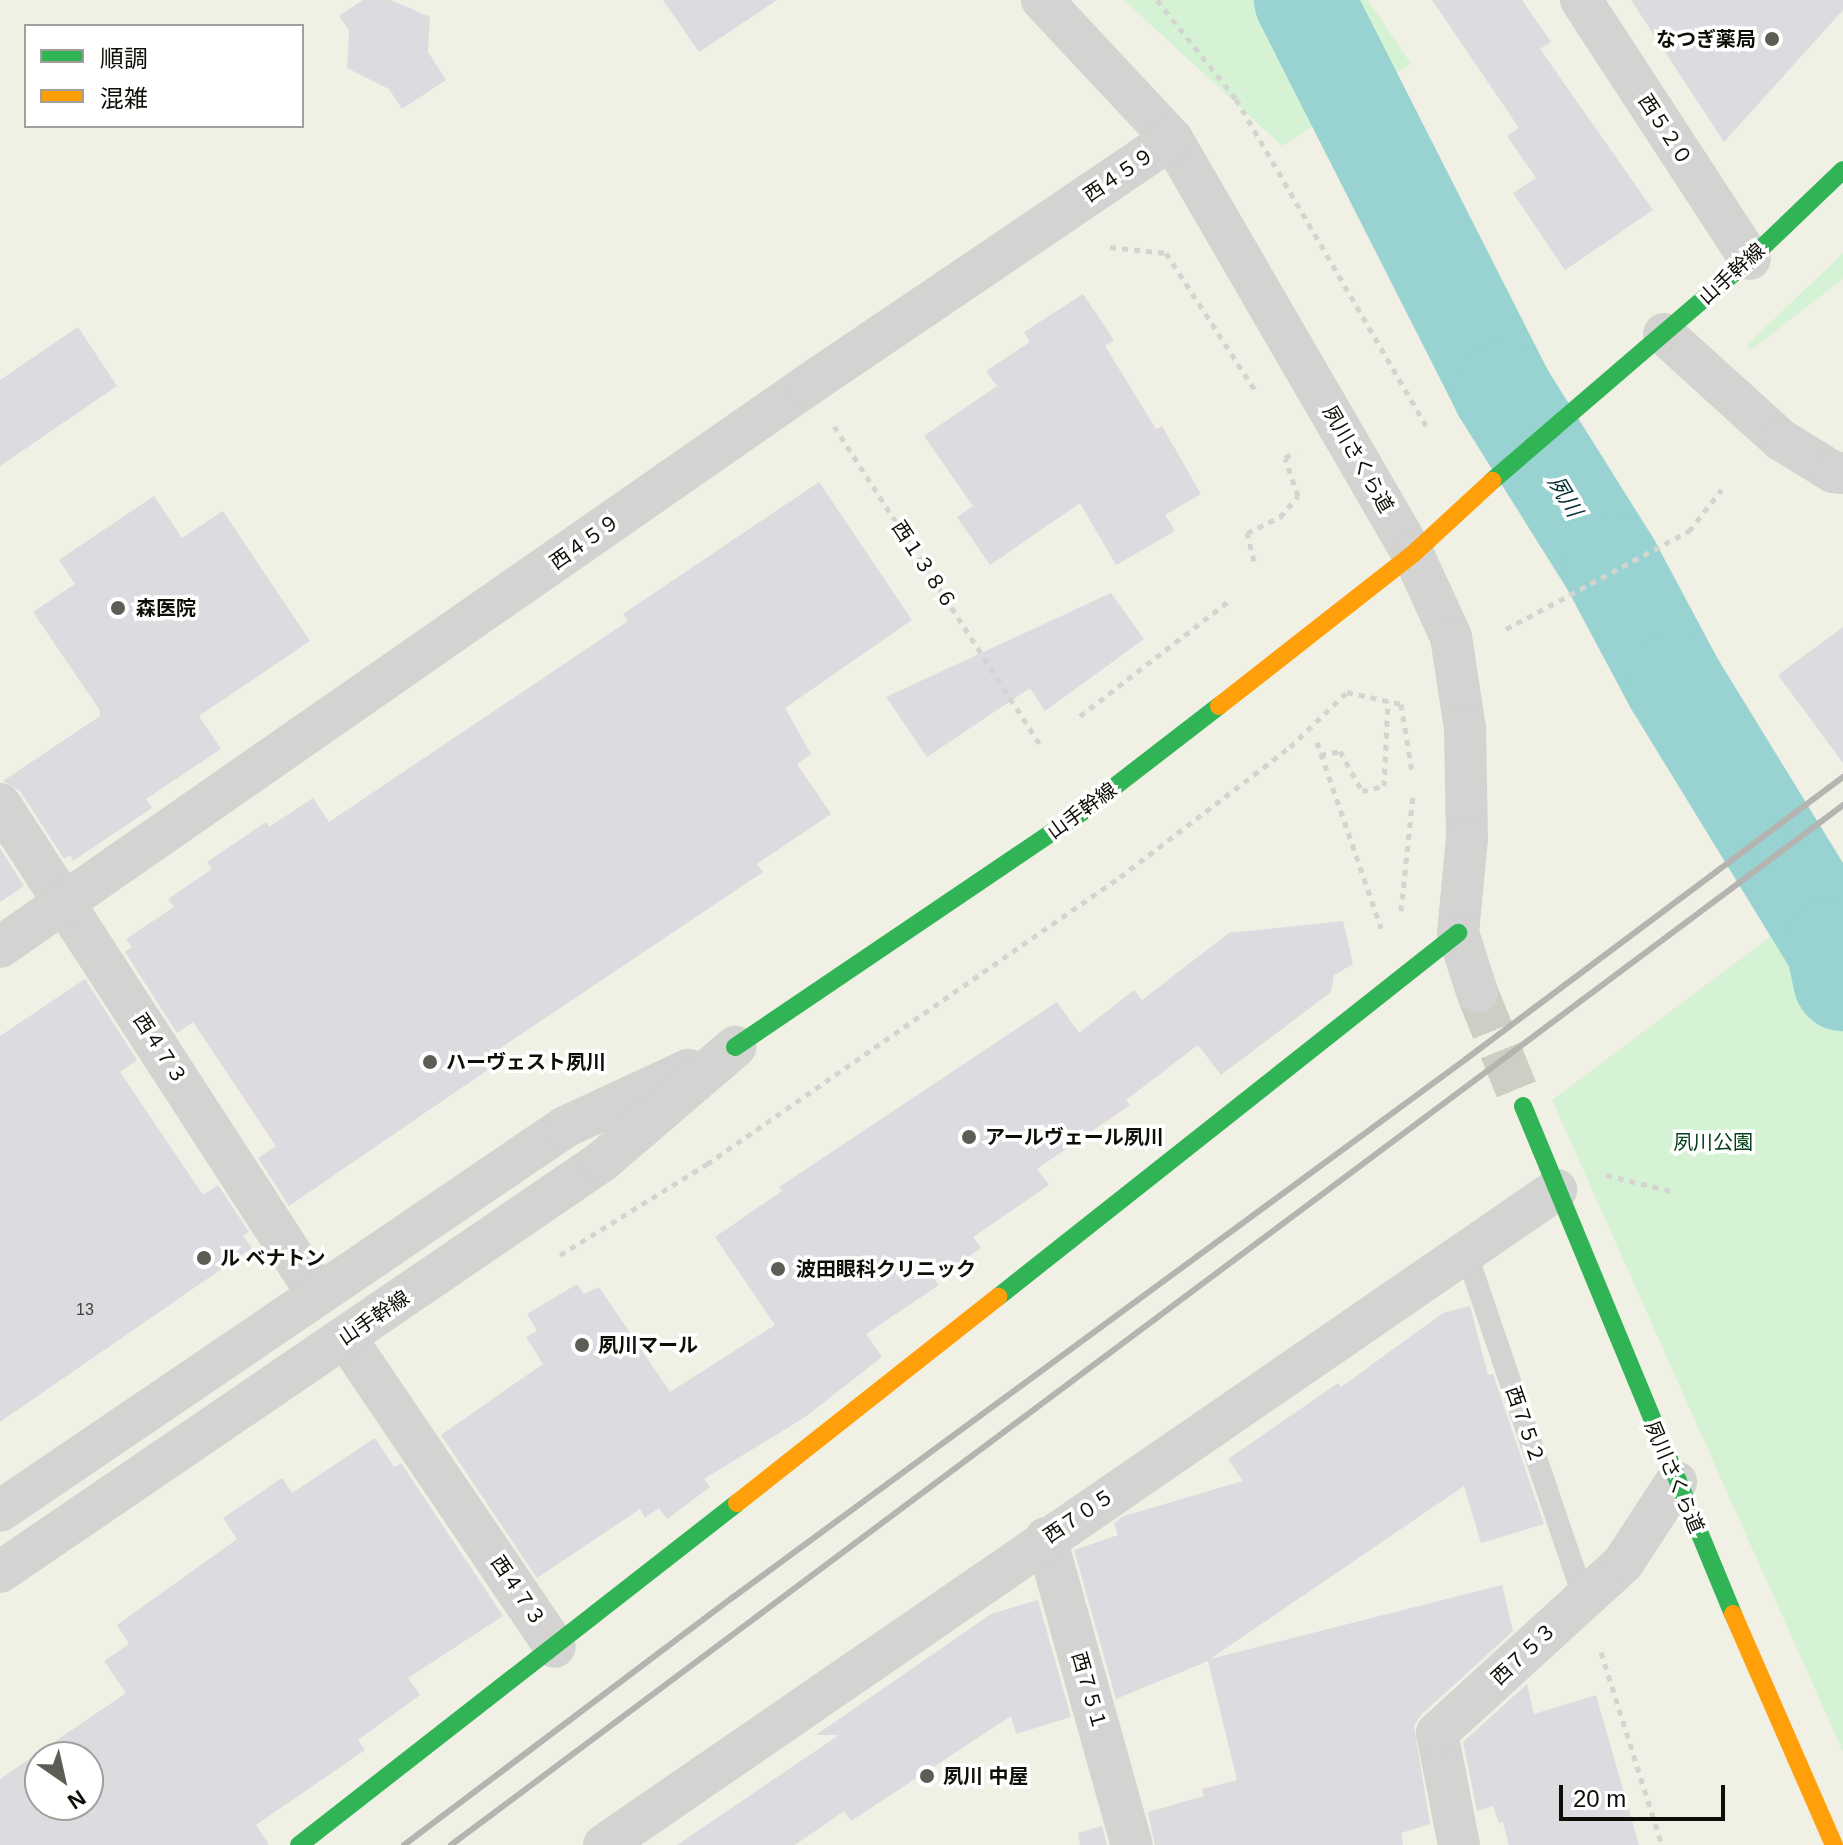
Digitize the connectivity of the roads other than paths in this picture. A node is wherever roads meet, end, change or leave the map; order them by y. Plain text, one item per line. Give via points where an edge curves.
1 (1042, 0) edge
2 (1581, 0) edge
3 (1172, 139) junction
4 (1843, 170) edge
5 (1750, 259) junction
6 (1664, 334) junction
7 (1843, 473) edge
8 (1413, 554) junction
9 (0, 804) edge
10 (67, 904) junction
11 (1458, 933) junction
12 (0, 947) edge
13 (1477, 992) tunnel mouth
14 (735, 1047) junction
15 (1523, 1106) tunnel mouth
16 (1556, 1190) junction
17 (1466, 1252) junction
18 (318, 1295) junction
19 (345, 1337) junction
20 (1676, 1482) junction
21 (0, 1511) edge
22 (1046, 1538) junction
23 (0, 1572) edge
24 (1584, 1598) junction
25 (555, 1647) junction
26 (323, 1837) edge
27 (604, 1845) edge
28 (1132, 1845) edge
29 (1459, 1845) edge
30 (1834, 1845) edge

1 - 3 street, 夙川さくら道
2 - 5 street, 西５２０
3 - 8 street, 夙川さくら道
3 - 10 street, 西４５９ via 808,385
4 - 5 street, 山手幹線
5 - 6 street, 山手幹線
6 - 7 street via 1781,440
6 - 8 street, 山手幹線
8 - 11 street, 夙川さくら道 via 1451,637 1465,728 1467,838
8 - 14 street, 山手幹線 via 1083,811
9 - 10 street, 西４７３
10 - 12 street, 西４５９
10 - 18 street, 西４７３
11 - 13 street, 夙川さくら道
11 - 25 street
14 - 18 street, 山手幹線 via 565,1127
14 - 19 street, 山手幹線 via 601,1162
15 - 16 street, 夙川さくら道
16 - 17 street, 西７０５
16 - 20 street, 夙川さくら道
17 - 22 street, 西７０５
17 - 24 lane, 西７５２
18 - 21 street, 山手幹線
19 - 23 street, 山手幹線
19 - 25 street, 西４７３
20 - 24 street, 西７５３ via 1623,1563
20 - 30 street, 夙川さくら道
22 - 27 street, 西７０５
22 - 28 street, 西７５１
24 - 29 street, 西７５３ via 1437,1733
25 - 26 street

